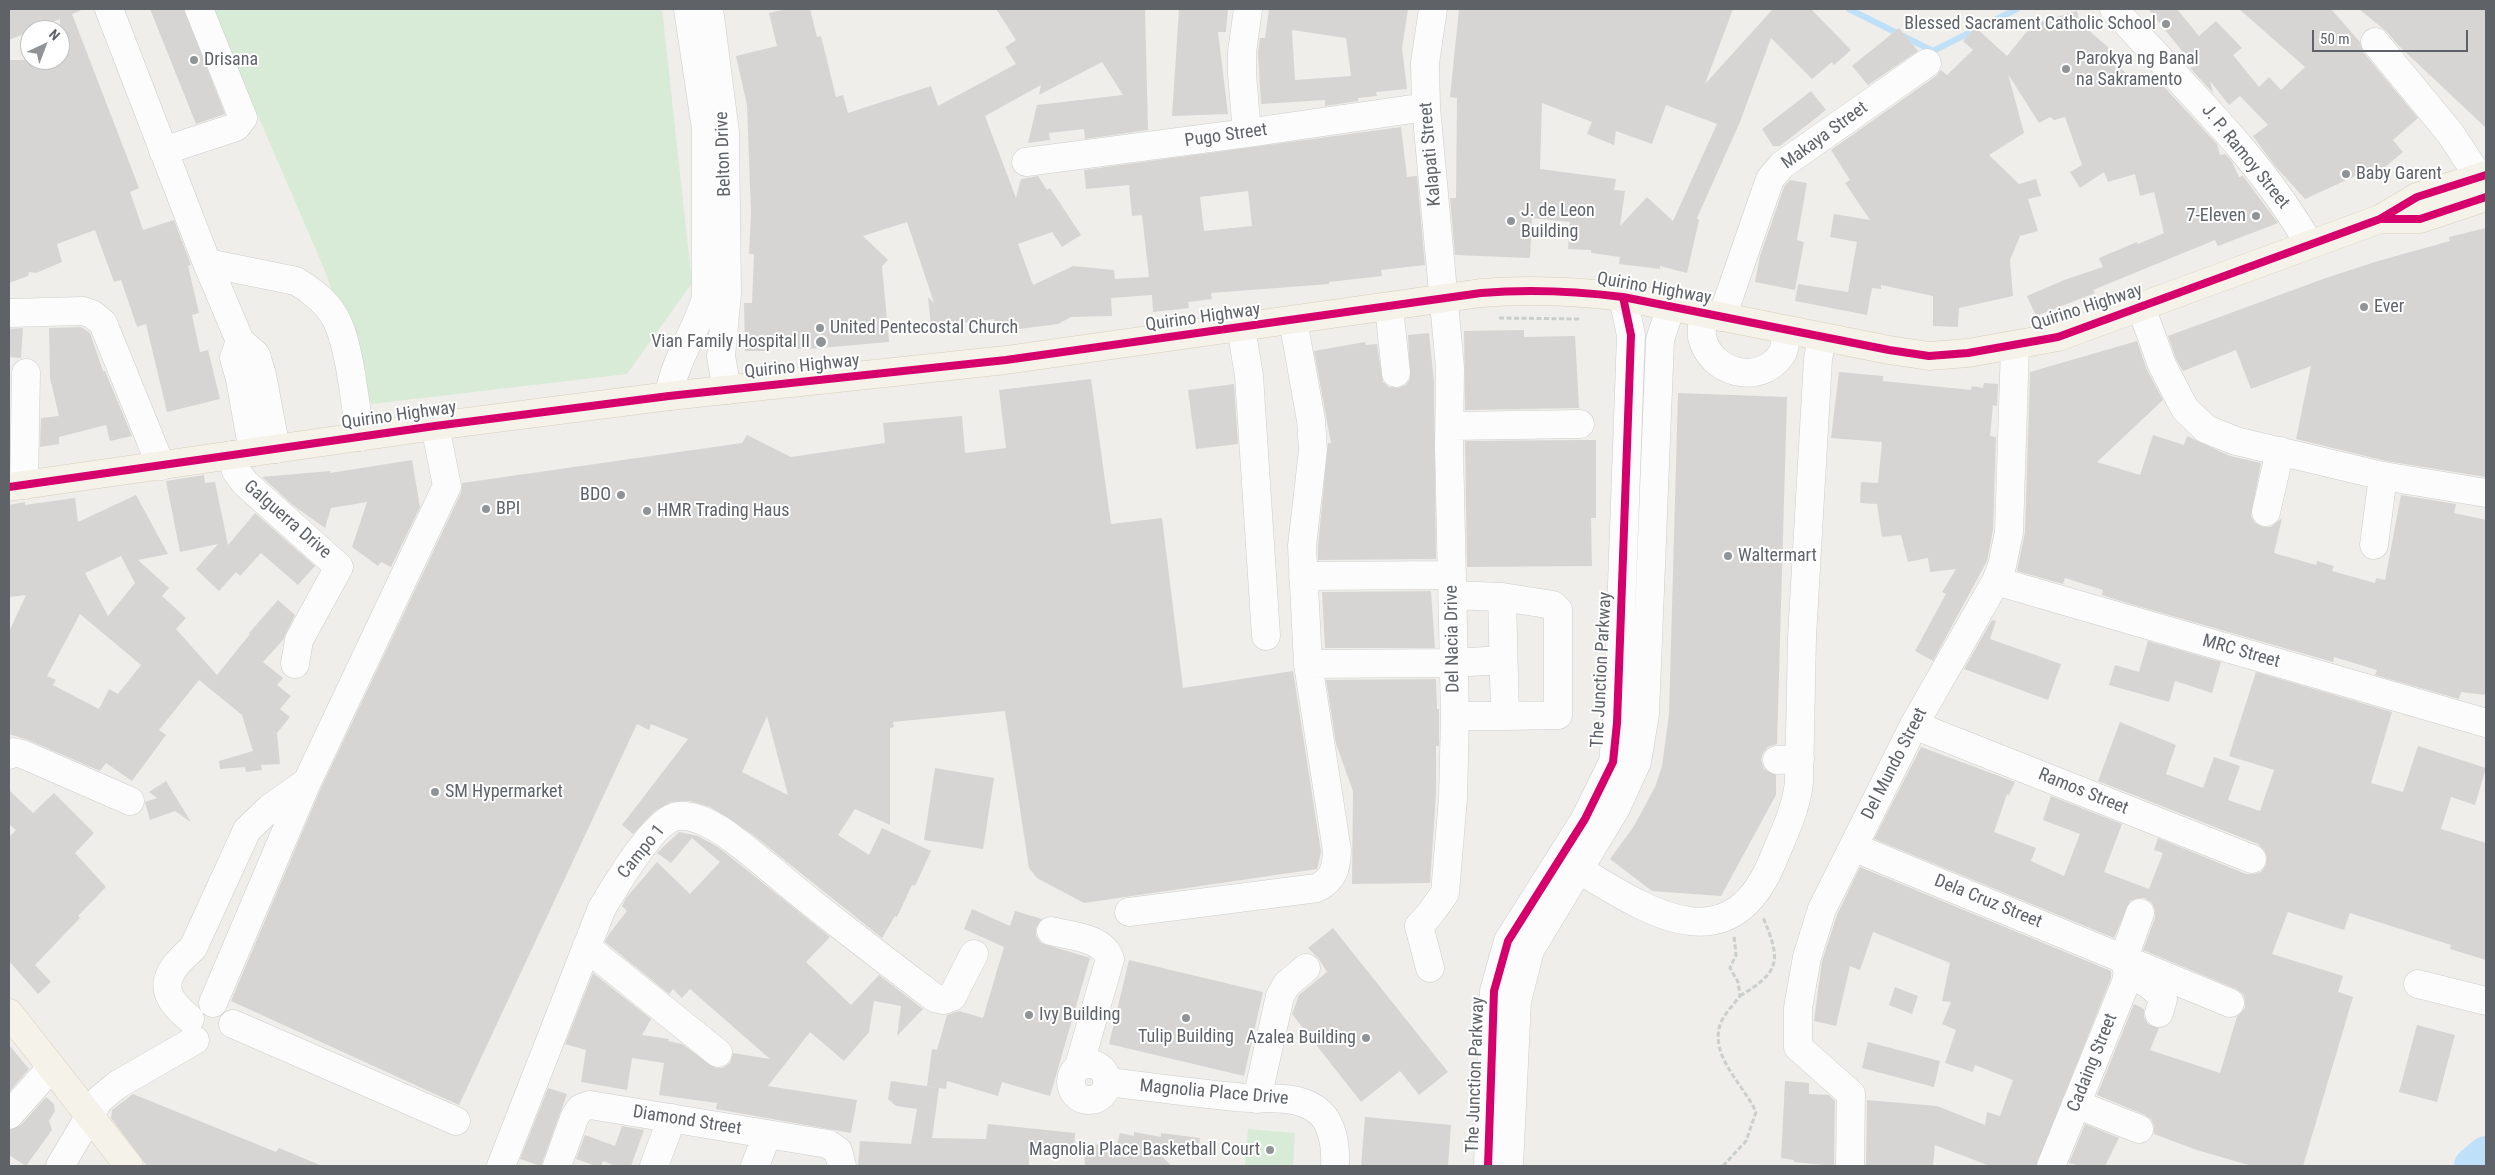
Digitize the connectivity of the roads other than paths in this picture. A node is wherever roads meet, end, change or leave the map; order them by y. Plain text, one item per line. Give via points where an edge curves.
1 (109, 9) edge
2 (199, 9) edge
3 (688, 9) edge
4 (709, 9) edge
5 (1248, 9) edge
6 (1433, 9) edge
7 (2114, 9) edge
8 (2375, 42) dead end
9 (1927, 63) dead end
10 (707, 72) junction
11 (1426, 107) junction
12 (1247, 133) junction
13 (163, 151) junction
14 (1026, 162) dead end
15 (2484, 183) edge
16 (2309, 244) junction
17 (207, 263) junction
18 (1623, 296) junction
19 (1443, 298) junction
20 (716, 299) junction
21 (1671, 306) junction
22 (1389, 307) junction
23 (2141, 307) junction
24 (9, 313) edge
25 (1712, 315) junction
26 (1293, 320) junction
27 (1241, 327) junction
28 (1788, 331) junction
29 (691, 336) junction
30 (1822, 338) junction
31 (721, 340) junction
32 (2015, 345) junction
33 (26, 373) dead end
34 (1396, 374) dead end
35 (727, 390) junction
36 (669, 396) junction
37 (1580, 424) dead end
38 (435, 426) junction
39 (1451, 426) junction
40 (360, 437) junction
41 (2280, 451) junction
42 (254, 452) junction
43 (161, 466) junction
44 (2383, 476) junction
45 (16, 486) edge
46 (2486, 493) edge
47 (2266, 512) dead end
48 (2374, 545) dead end
49 (1303, 576) junction
50 (1996, 581) junction
51 (1453, 585) junction
52 (1502, 597) junction
53 (1266, 636) dead end
54 (1503, 660) junction
55 (1453, 663) junction
56 (295, 664) dead end
57 (1308, 664) junction
58 (1454, 716) junction
59 (1506, 716) junction
60 (2486, 723) edge
61 (1914, 725) junction
62 (9, 755) edge
63 (307, 782) junction
64 (130, 801) dead end
65 (1853, 847) junction
66 (2252, 858) dead end
67 (1570, 864) junction
68 (1130, 912) dead end
69 (2140, 913) dead end
70 (1051, 931) dead end
71 (1519, 946) junction
72 (586, 947) junction
73 (974, 954) dead end
74 (2125, 967) junction
75 (1306, 968) dead end
76 (1430, 968) dead end
77 (2418, 984) dead end
78 (2486, 1001) edge
79 (213, 1003) junction
80 (2230, 1003) dead end
81 (9, 1012) edge
82 (2160, 1013) dead end
83 (233, 1024) junction
84 (192, 1030) junction
85 (718, 1053) dead end
86 (50, 1068) junction
87 (1257, 1099) junction
88 (2076, 1104) junction
89 (9, 1115) edge
90 (90, 1116) junction
91 (672, 1118) junction
92 (456, 1121) dead end
93 (2139, 1129) dead end
94 (767, 1135) junction
95 (60, 1166) edge
96 (128, 1166) edge
97 (501, 1166) edge
98 (557, 1166) edge
99 (654, 1166) edge
100 (755, 1166) edge
101 (842, 1166) edge
102 (1335, 1166) edge
103 (1488, 1166) edge
104 (1509, 1166) edge
105 (1850, 1166) edge
106 (2051, 1166) edge

1 - 13 street
2 - 13 street via 243,118 236,127
3 - 10 street, Belton Drive
4 - 10 street, Belton Drive
5 - 12 street via 1242,52
6 - 11 street, Kalapati Street via 1425,63
7 - 16 street, J. P. Ramoy Street via 2237,141
8 - 15 street via 2450,133
9 - 25 street, Makaya Street via 1782,166 1770,179
10 - 20 street, Belton Drive via 706,129
11 - 12 street, Pugo Street
11 - 19 street, Kalapati Street
12 - 14 street, Pugo Street
13 - 17 street
15 - 16 main road, Quirino Highway via 2420,219 2380,220
16 - 23 main road, Quirino Highway
17 - 40 street via 296,281 333,314 346,350
17 - 42 street via 240,341 234,358
18 - 19 main road, Quirino Highway via 1579,291 1517,290
18 - 21 main road, Quirino Highway
18 - 67 street, The Junction Parkway via 1631,335 1617,722 1613,762 1585,819
19 - 22 main road, Quirino Highway
19 - 39 street, Del Nacia Drive via 1450,368
20 - 29 street, Belton Drive
20 - 31 street, Belton Drive
21 - 25 main road, Quirino Highway
21 - 67 street, The Junction Parkway via 1660,340 1645,714 1637,762 1616,808
22 - 26 main road, Quirino Highway
22 - 34 street
23 - 32 main road, Quirino Highway via 2058,337
23 - 41 street via 2162,365 2185,409 2206,428 2236,441
24 - 43 street via 83,311 103,323
25 - 28 main road, Quirino Highway
25 - 28 street, Makaya Street via 1702,337 1708,353 1720,366 1737,373 1754,373 1770,366 1782,353
26 - 27 main road, Quirino Highway
26 - 49 street via 1311,420 1313,450 1302,546
27 - 35 main road, Quirino Highway via 1006,360
27 - 53 street via 1249,376
28 - 30 main road, Quirino Highway
29 - 31 street
29 - 36 street, Belton Drive via 677,364
30 - 32 main road, Quirino Highway via 1929,356
30 - 67 street via 1818,359 1802,627 1788,760 1797,799 1767,877 1740,908 1728,916 1696,923 1642,908
31 - 35 street, Belton Drive
32 - 50 street, Del Mundo Street via 2008,532
33 - 45 street
35 - 36 main road, Quirino Highway
36 - 38 main road, Quirino Highway
37 - 39 street
38 - 40 main road, Quirino Highway
38 - 63 street via 447,486
39 - 51 street, Del Nacia Drive
40 - 42 main road, Quirino Highway
41 - 44 street
41 - 47 street
42 - 43 main road, Quirino Highway
42 - 56 street, Galguerra Drive via 236,471 245,483 339,567 299,640
43 - 45 main road, Quirino Highway
44 - 46 street
44 - 48 street
49 - 51 street
49 - 57 street
50 - 60 street, MRC Street
50 - 61 street, Del Mundo Street
51 - 52 street
51 - 55 street, Del Nacia Drive
52 - 54 street
52 - 59 street via 1553,605 1558,610 1558,715
54 - 55 street
54 - 59 street
55 - 57 street
55 - 58 street, Del Nacia Drive
57 - 68 street via 1336,851 1334,874 1317,888
58 - 59 street
58 - 76 street, Del Nacia Drive via 1453,798 1445,893 1419,926
61 - 65 street, Del Mundo Street
61 - 66 street, Ramos Street
62 - 64 street via 14,752 22,754
63 - 79 street
63 - 84 street via 270,808 247,830 193,948 168,975 169,992
65 - 74 street, Dela Cruz Street via 2103,949
65 - 105 street, Del Mundo Street via 1822,909 1807,957 1798,1008 1798,1048 1851,1094
67 - 71 street, The Junction Parkway
69 - 74 street, Cadaing Street
70 - 87 street, Magnolia Place Drive via 1096,943 1103,947 1110,959 1080,1066 1095,1064 1106,1074 1108,1082
71 - 103 street, The Junction Parkway via 1494,992
71 - 104 street, The Junction Parkway
72 - 73 street, Campo 1 via 602,908 625,869 672,817 684,815 732,838 935,998 944,1000 952,997
72 - 85 street
72 - 97 street, Campo 1
74 - 80 street
74 - 82 street via 2159,992 2163,999
74 - 88 street, Cadaing Street
75 - 87 street via 1280,996
77 - 78 street
79 - 83 street via 227,1010
79 - 84 street via 198,1007
81 - 86 main road
83 - 84 street via 223,1044 209,1047
83 - 92 street
84 - 90 street via 99,1100
86 - 89 street
86 - 90 main road
87 - 102 street, Magnolia Place Drive via 1298,1101 1316,1109 1329,1124 1334,1141
88 - 93 street
88 - 106 street, Cadaing Street
90 - 95 street
90 - 96 main road
91 - 94 street, Diamond Street
91 - 98 street, Diamond Street via 590,1105 581,1108
91 - 99 street
94 - 100 street
94 - 101 street, Diamond Street via 828,1144 838,1151

